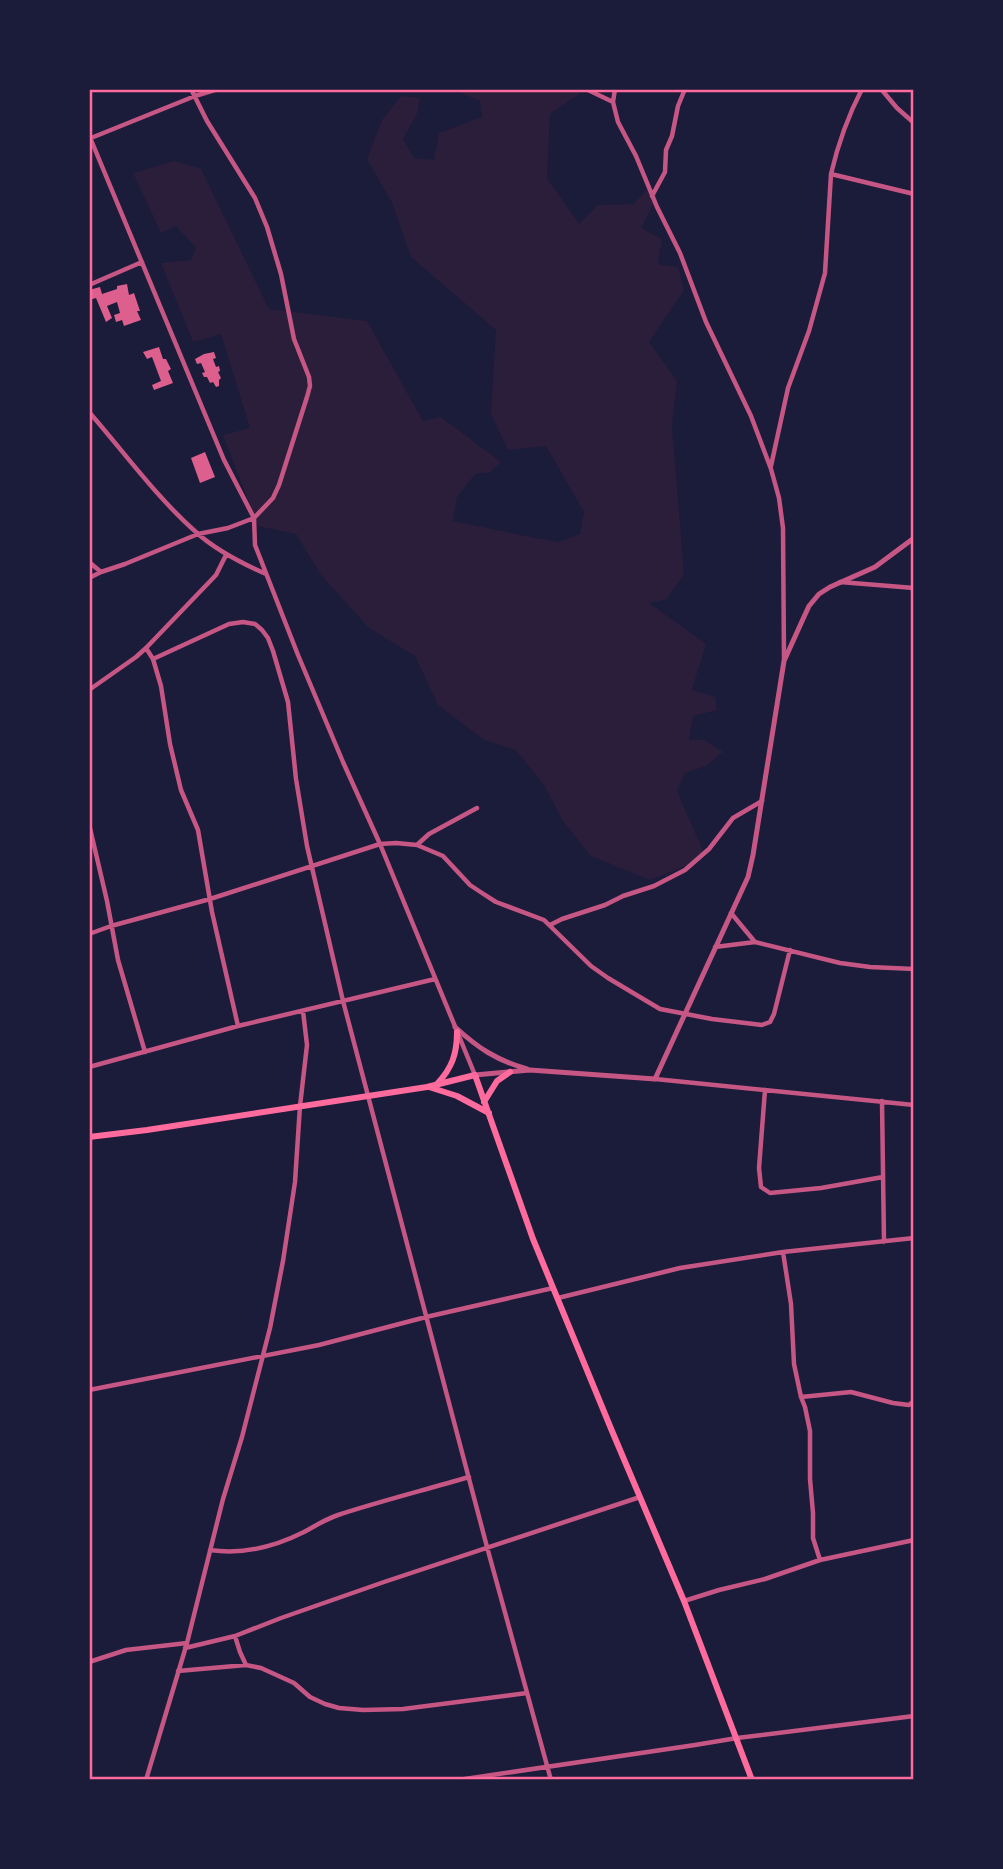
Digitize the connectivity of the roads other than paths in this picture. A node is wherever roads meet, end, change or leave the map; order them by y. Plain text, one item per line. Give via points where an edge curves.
1 (191, 89) edge
2 (218, 89) edge
3 (586, 89) edge
4 (615, 89) edge
5 (685, 89) edge
6 (862, 89) edge
7 (881, 89) edge
8 (195, 96) junction
9 (613, 102) junction
10 (914, 123) edge
11 (90, 136) edge
12 (831, 174) junction
13 (914, 194) edge
14 (652, 196) junction
15 (142, 262) junction
16 (89, 285) edge
17 (89, 412) edge
18 (771, 469) junction
19 (254, 518) junction
20 (198, 534) junction
21 (914, 538) edge
22 (226, 555) junction
23 (89, 562) edge
24 (101, 572) junction
25 (266, 574) junction
26 (89, 578) edge
27 (839, 582) junction
28 (914, 588) edge
29 (146, 648) junction
30 (153, 659) junction
31 (784, 661) junction
32 (89, 690) edge
33 (762, 801) junction
34 (477, 808) dead end
35 (89, 824) edge
36 (380, 844) junction
37 (417, 845) junction
38 (312, 866) junction
39 (210, 899) junction
40 (731, 912) junction
41 (550, 925) junction
42 (111, 926) junction
43 (89, 934) edge
44 (755, 942) junction
45 (715, 947) junction
46 (790, 950) junction
47 (914, 970) edge
48 (435, 979) junction
49 (343, 1001) junction
50 (303, 1011) junction
51 (684, 1014) junction
52 (238, 1027) junction
53 (456, 1030) junction
54 (145, 1052) junction
55 (89, 1067) edge
56 (530, 1070) junction
57 (510, 1072) junction
58 (475, 1075) junction
59 (655, 1079) junction
60 (436, 1085) junction
61 (427, 1087) junction
62 (765, 1090) junction
63 (367, 1095) junction
64 (881, 1101) junction
65 (484, 1102) junction
66 (914, 1105) edge
67 (300, 1106) junction
68 (489, 1113) junction
69 (89, 1137) edge
70 (883, 1177) junction
71 (914, 1238) edge
72 (884, 1242) junction
73 (783, 1252) junction
74 (554, 1288) junction
75 (558, 1298) junction
76 (426, 1317) junction
77 (263, 1355) junction
78 (89, 1390) edge
79 (801, 1397) junction
80 (914, 1401) edge
81 (469, 1477) junction
82 (640, 1497) junction
83 (914, 1540) edge
84 (487, 1547) junction
85 (210, 1550) junction
86 (820, 1560) junction
87 (684, 1601) junction
88 (235, 1636) junction
89 (186, 1645) junction
90 (89, 1662) edge
91 (246, 1665) junction
92 (178, 1671) junction
93 (527, 1693) junction
94 (914, 1716) edge
95 (737, 1738) junction
96 (548, 1767) junction
97 (146, 1780) edge
98 (458, 1780) edge
99 (551, 1780) edge
100 (752, 1780) edge

1 - 8 street
2 - 8 street
3 - 9 street
4 - 9 street
5 - 14 street via 666,149 665,172
6 - 12 street
7 - 10 street
8 - 11 street
8 - 19 street via 267,227 294,340 309,377 279,485
9 - 14 street
11 - 15 street
12 - 13 street
12 - 18 street via 825,273 788,388
14 - 18 street
15 - 16 street
15 - 19 street via 224,460
17 - 20 street
18 - 31 street via 783,528
19 - 20 street
19 - 25 street via 255,545
20 - 22 street
20 - 24 street
21 - 27 street via 874,567
22 - 25 street
22 - 29 street via 216,575
23 - 24 street
24 - 26 street
25 - 36 street
27 - 28 street
27 - 31 street via 809,606
29 - 30 street
29 - 32 street
30 - 38 street via 229,624 255,624 262,630 288,702
30 - 39 street via 181,790 198,830
31 - 33 street
33 - 40 street via 748,877
33 - 41 street via 733,818 685,870
34 - 37 street
35 - 42 street
36 - 37 street
36 - 38 street
36 - 48 street
37 - 41 street via 443,856 470,885 496,902
38 - 39 street
38 - 49 street
39 - 42 street
39 - 52 street
40 - 44 street
40 - 45 street
41 - 51 street via 608,978 660,1009
42 - 43 street
42 - 54 street
44 - 45 street
44 - 46 street
45 - 51 street
46 - 47 street via 840,963
46 - 51 street via 770,1022 762,1025
48 - 49 street
48 - 53 street
49 - 50 street
49 - 63 street
50 - 52 street
50 - 67 street via 307,1045
51 - 59 street
52 - 54 street
53 - 56 street via 489,1055
53 - 58 street
53 - 60 main road via 452,1065
54 - 55 street
56 - 57 street
56 - 59 street
57 - 58 street
57 - 65 main road
58 - 60 main road
58 - 65 main road
59 - 62 street
60 - 61 main road
61 - 63 main road
61 - 68 main road
62 - 64 street
62 - 70 street via 759,1168 764,1191 821,1188
63 - 67 main road
63 - 76 street
64 - 66 street
64 - 70 street
65 - 68 main road
67 - 69 main road
67 - 77 street via 295,1182
68 - 74 main road
70 - 72 street
71 - 72 street
72 - 73 street
73 - 75 street via 680,1268
73 - 79 street
74 - 75 main road
74 - 76 street
75 - 82 main road
76 - 77 street
76 - 81 street
77 - 78 street
77 - 85 street
79 - 80 street via 851,1392 893,1403 909,1405
79 - 86 street via 810,1431 813,1538
81 - 84 street
81 - 85 street via 335,1516 267,1546 244,1552
82 - 84 street
82 - 87 main road
83 - 86 street
84 - 88 street
84 - 93 street
85 - 89 street
86 - 87 street
87 - 95 main road
88 - 89 street
88 - 91 street
89 - 90 street via 126,1650
89 - 92 street
91 - 92 street
91 - 93 street via 284,1677 310,1697 339,1708 403,1709
92 - 97 street
93 - 96 street
94 - 95 street
95 - 96 street
95 - 100 main road
96 - 98 street
96 - 99 street

